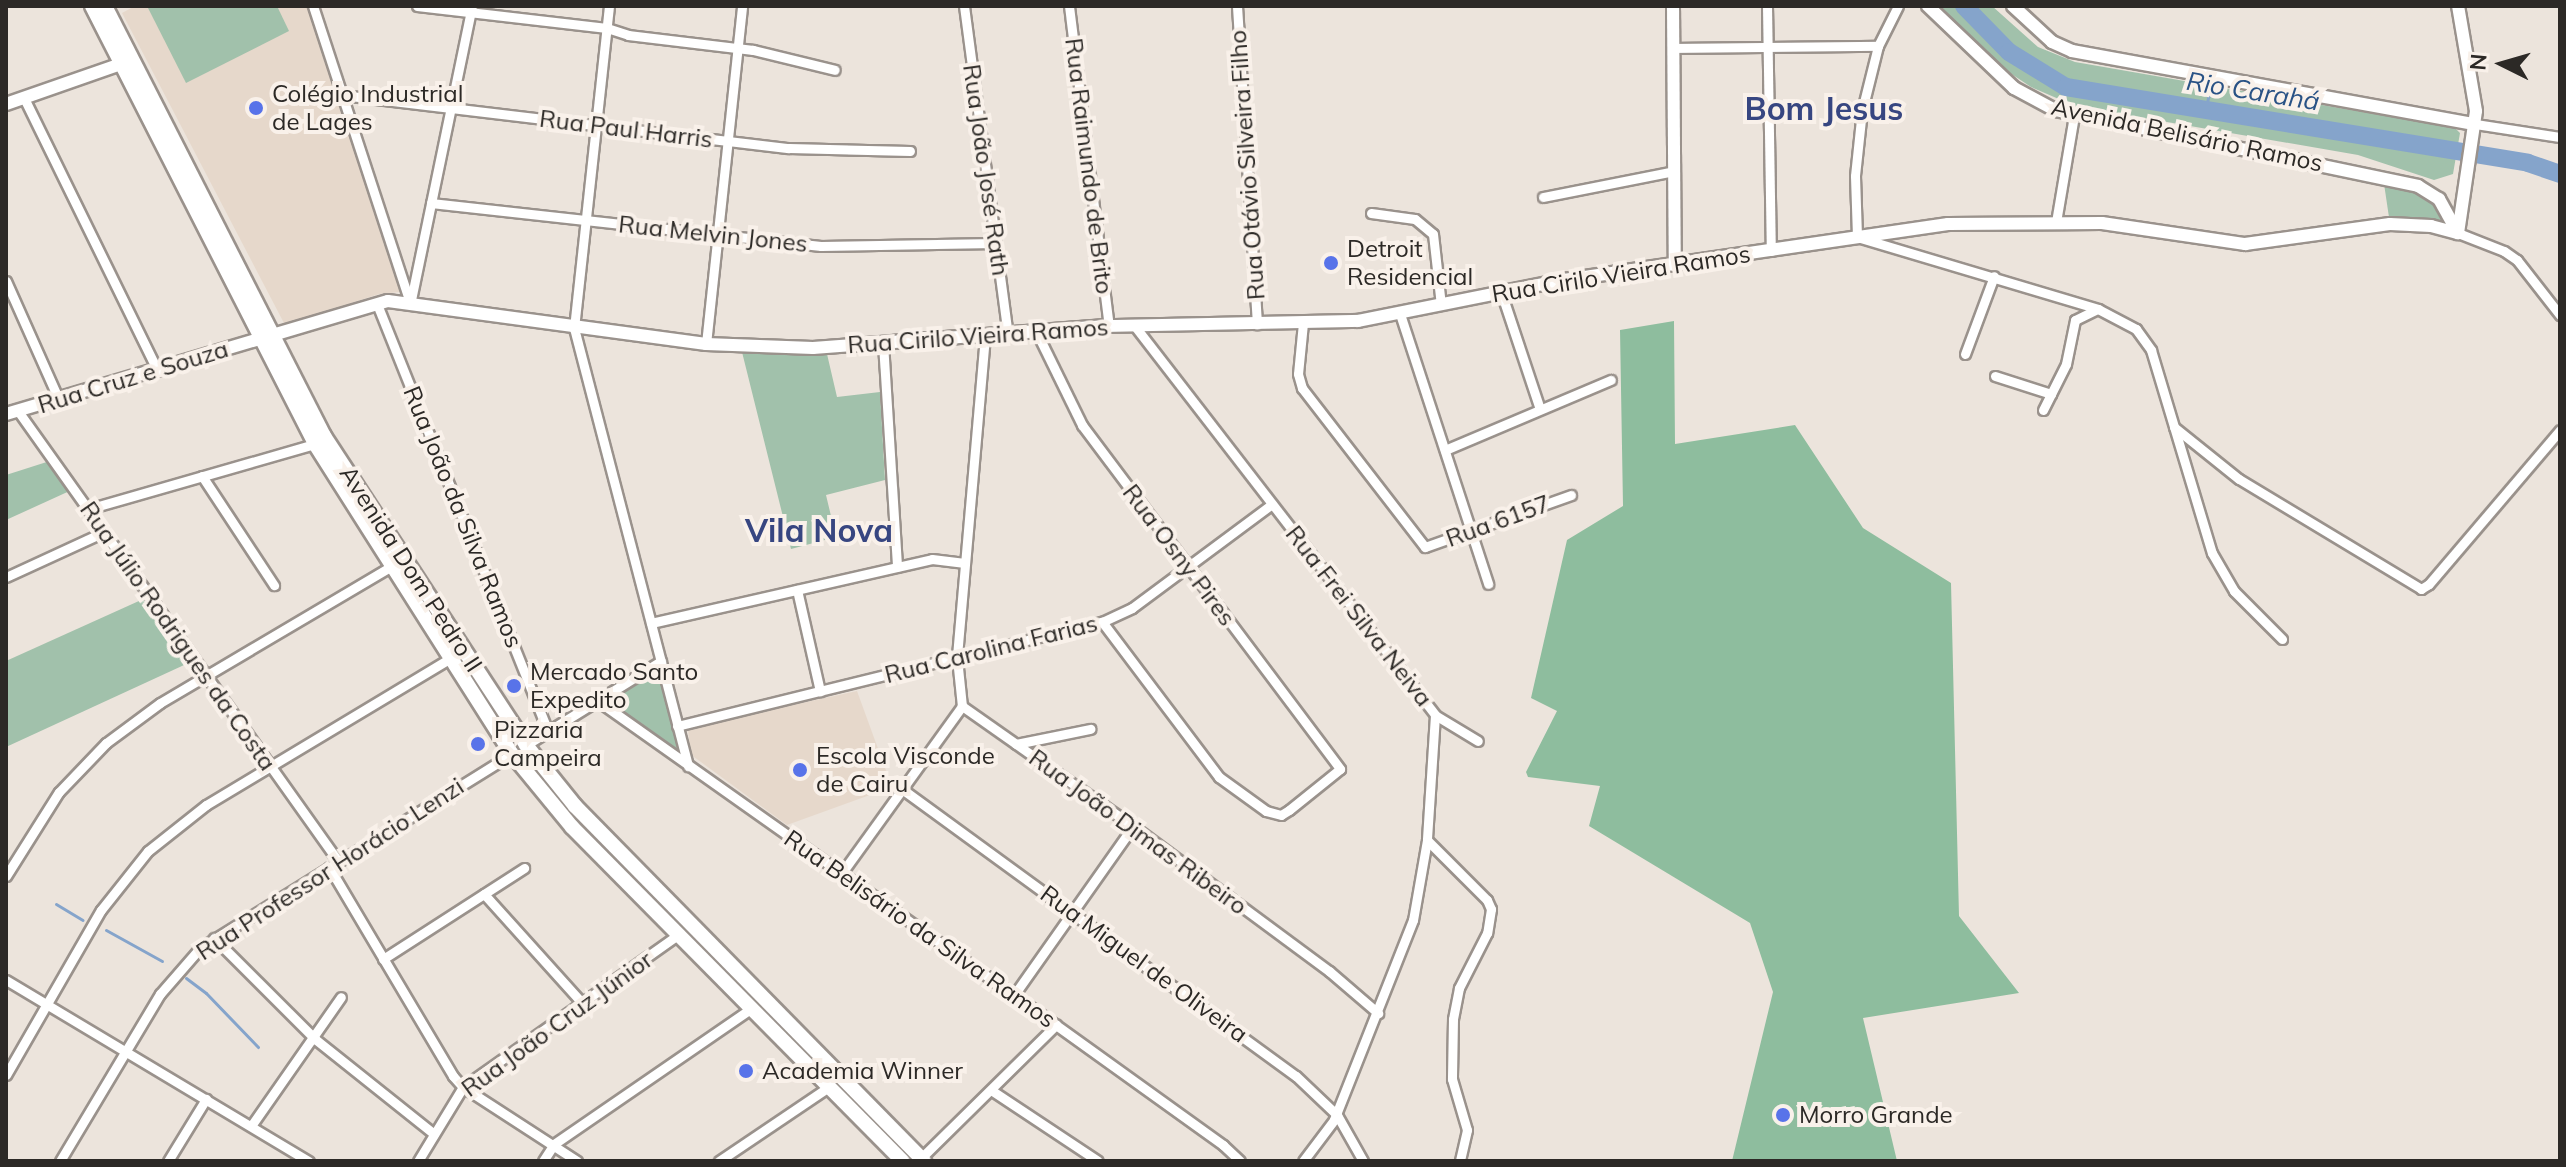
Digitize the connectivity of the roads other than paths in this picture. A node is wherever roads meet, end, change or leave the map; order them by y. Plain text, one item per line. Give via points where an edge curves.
1 (92, 6) edge
2 (105, 6) edge
3 (313, 6) edge
4 (417, 6) edge
5 (609, 6) edge
6 (742, 6) edge
7 (964, 6) edge
8 (1069, 6) edge
9 (1237, 6) edge
10 (1673, 6) edge
11 (1767, 6) edge
12 (1898, 6) edge
13 (1928, 6) edge
14 (2013, 6) edge
15 (2458, 6) edge
16 (471, 9) edge
17 (607, 28) junction
18 (1878, 46) junction
19 (1768, 47) junction
20 (737, 48) junction
21 (1674, 48) junction
22 (121, 64) junction
23 (835, 70) dead end
24 (342, 95) junction
25 (24, 98) junction
26 (6, 104) edge
27 (451, 108) junction
28 (2074, 116) junction
29 (596, 126) junction
30 (2474, 130) junction
31 (2560, 137) edge
32 (728, 141) junction
33 (910, 151) dead end
34 (1674, 171) junction
35 (1543, 197) dead end
36 (431, 203) junction
37 (1371, 213) dead end
38 (586, 220) junction
39 (2056, 222) junction
40 (2458, 233) junction
41 (718, 235) junction
42 (1857, 237) junction
43 (996, 243) junction
44 (1771, 251) junction
45 (1675, 264) junction
46 (1994, 276) junction
47 (6, 281) edge
48 (1501, 292) junction
49 (410, 303) junction
50 (377, 304) junction
51 (1441, 305) junction
52 (2098, 309) junction
53 (1400, 314) junction
54 (2560, 315) edge
55 (1303, 323) junction
56 (1257, 324) junction
57 (1134, 325) junction
58 (1109, 326) junction
59 (574, 328) junction
60 (1036, 331) junction
61 (1008, 334) junction
62 (985, 336) junction
63 (266, 337) junction
64 (883, 343) junction
65 (706, 344) junction
66 (1965, 354) dead end
67 (158, 371) junction
68 (1995, 376) dead end
69 (1611, 380) dead end
70 (2051, 394) junction
71 (59, 400) junction
72 (1540, 409) junction
73 (2043, 410) dead end
74 (12, 412) edge
75 (2174, 427) junction
76 (2560, 430) edge
77 (315, 444) junction
78 (1445, 450) junction
79 (202, 476) junction
80 (1571, 495) dead end
81 (1272, 504) junction
82 (88, 509) junction
83 (1471, 531) junction
84 (104, 532) junction
85 (965, 563) junction
86 (392, 566) junction
87 (897, 567) junction
88 (1187, 567) junction
89 (6, 577) edge
90 (1488, 584) dead end
91 (274, 585) dead end
92 (797, 590) junction
93 (1102, 622) junction
94 (651, 623) junction
95 (2282, 639) dead end
96 (451, 658) junction
97 (957, 658) junction
98 (661, 661) junction
99 (206, 675) junction
100 (820, 691) junction
101 (598, 701) junction
102 (962, 706) junction
103 (1435, 715) junction
104 (677, 726) junction
105 (1090, 729) dead end
106 (548, 731) junction
107 (1478, 741) dead end
108 (1016, 744) junction
109 (526, 745) junction
110 (512, 754) junction
111 (688, 766) junction
112 (271, 767) junction
113 (902, 789) junction
114 (1133, 826) junction
115 (1427, 840) junction
116 (338, 861) junction
117 (329, 867) junction
118 (524, 868) dead end
119 (841, 874) junction
120 (6, 876) edge
121 (484, 894) junction
122 (1072, 912) junction
123 (679, 934) junction
124 (214, 938) junction
125 (383, 959) junction
126 (6, 980) edge
127 (1014, 995) junction
128 (341, 997) dead end
129 (582, 1003) junction
130 (47, 1004) junction
131 (752, 1008) junction
132 (1378, 1013) junction
133 (1056, 1025) junction
134 (315, 1039) junction
135 (125, 1050) junction
136 (6, 1075) edge
137 (830, 1086) junction
138 (463, 1087) junction
139 (991, 1090) junction
140 (206, 1099) junction
141 (1337, 1115) junction
142 (251, 1126) junction
143 (434, 1134) junction
144 (554, 1144) junction
145 (293, 1157) edge
146 (922, 1160) edge
147 (60, 1161) edge
148 (168, 1161) edge
149 (309, 1161) edge
150 (418, 1161) edge
151 (543, 1161) edge
152 (577, 1161) edge
153 (719, 1161) edge
154 (903, 1161) edge
155 (1098, 1161) edge
156 (1240, 1161) edge
157 (1303, 1161) edge
158 (1363, 1161) edge
159 (1460, 1161) edge

1 - 22 main road, Avenida Dom Pedro II
2 - 63 main road, Avenida Dom Pedro II
3 - 24 street
4 - 16 street
5 - 17 street
6 - 20 street
7 - 43 street, Rua João José Rath
8 - 58 street, Rua Raimundo de Brito
9 - 56 street, Rua Otávio Silveira Filho
10 - 21 main road
11 - 19 street
12 - 18 street
13 - 28 main road, Avenida Belisário Ramos via 2014,88
14 - 30 main road via 2052,42 2072,51
15 - 30 main road via 2474,88
16 - 17 street
16 - 27 street
17 - 20 street
17 - 29 street
18 - 19 street
18 - 42 street via 1856,162
19 - 21 street
19 - 44 street
20 - 23 street
20 - 32 street
21 - 34 main road
22 - 25 main road
22 - 63 main road, Avenida Dom Pedro II
24 - 27 street, Rua Paul Harris
24 - 49 street
25 - 26 main road
25 - 67 street
27 - 29 street, Rua Paul Harris
27 - 36 street
28 - 39 street
28 - 40 main road, Avenida Belisário Ramos via 2418,186 2439,199
29 - 32 street, Rua Paul Harris
29 - 38 street
30 - 31 street
30 - 40 main road
32 - 33 street, Rua Paul Harris
32 - 41 street
34 - 35 street
34 - 45 main road
36 - 38 street, Rua Melvin Jones
36 - 49 street
37 - 51 street via 1415,219 1433,234
38 - 41 street, Rua Melvin Jones
38 - 59 street
39 - 40 main road, Rua Cirilo Vieira Ramos via 2114,224 2245,244 2390,224
39 - 42 main road, Rua Cirilo Vieira Ramos via 1948,224
40 - 54 street via 2517,260
41 - 43 street, Rua Melvin Jones via 833,246
41 - 65 street
42 - 44 main road, Rua Cirilo Vieira Ramos
42 - 46 street
43 - 61 street, Rua João José Rath
44 - 45 main road, Rua Cirilo Vieira Ramos
45 - 48 main road, Rua Cirilo Vieira Ramos
46 - 52 street
46 - 66 street
47 - 71 street
48 - 51 main road, Rua Cirilo Vieira Ramos
48 - 72 street
49 - 50 main road, Rua Cirilo Vieira Ramos
49 - 59 main road, Rua Cirilo Vieira Ramos
50 - 63 main road, Rua Cirilo Vieira Ramos
50 - 106 street, Rua João da Silva Ramos
51 - 53 main road, Rua Cirilo Vieira Ramos
52 - 70 street via 2075,320 2066,364
52 - 75 street via 2124,320 2144,338
53 - 55 main road, Rua Cirilo Vieira Ramos
53 - 78 street
55 - 56 main road, Rua Cirilo Vieira Ramos
55 - 83 street, Rua 6157 via 1298,374 1302,388 1425,547
56 - 57 main road, Rua Cirilo Vieira Ramos
57 - 58 main road, Rua Cirilo Vieira Ramos
57 - 81 street, Rua Frei Silva Neiva
58 - 60 main road, Rua Cirilo Vieira Ramos
59 - 65 main road, Rua Cirilo Vieira Ramos
59 - 94 street
60 - 61 main road, Rua Cirilo Vieira Ramos
60 - 88 street, Rua Osny Pires via 1082,425
61 - 62 main road, Rua Cirilo Vieira Ramos
62 - 64 main road, Rua Cirilo Vieira Ramos
62 - 85 street
63 - 67 main road, Rua Cruz e Souza
63 - 77 main road, Avenida Dom Pedro II
63 - 109 main road, Avenida Dom Pedro II via 334,452
64 - 65 main road, Rua Cirilo Vieira Ramos via 790,348
64 - 87 street
67 - 71 main road, Rua Cruz e Souza
68 - 70 street
69 - 72 street
70 - 73 street
71 - 74 main road, Rua Cruz e Souza
72 - 78 street
74 - 82 street, Rua Júlio Rodrigues da Costa
75 - 76 street via 2239,479 2421,589
75 - 95 street via 2201,525 2222,573
77 - 79 street
77 - 86 main road, Avenida Dom Pedro II
78 - 83 street
79 - 82 street
79 - 91 street
80 - 83 street, Rua 6157
81 - 88 street, Rua Carolina Farias
81 - 103 street, Rua Frei Silva Neiva
82 - 84 street, Rua Júlio Rodrigues da Costa
83 - 90 street
84 - 89 street
84 - 99 street, Rua Júlio Rodrigues da Costa
85 - 87 street via 932,559
85 - 97 street
86 - 96 main road, Avenida Dom Pedro II
86 - 99 street
87 - 92 street
88 - 93 street, Rua Carolina Farias via 1132,608
88 - 93 street, Rua Osny Pires via 1340,769 1281,815 1257,806 1219,777
92 - 94 street
92 - 100 street
93 - 97 street, Rua Carolina Farias
94 - 98 street
96 - 110 main road, Avenida Dom Pedro II
96 - 112 street
97 - 100 street, Rua Carolina Farias
97 - 102 street
98 - 101 street
98 - 104 street
99 - 112 street, Rua Júlio Rodrigues da Costa
99 - 120 street via 132,722 84,763 40,818
100 - 104 street, Rua Carolina Farias
101 - 106 street
101 - 111 street, Rua Belisário da Silva Ramos
102 - 108 street, Rua João Dimas Ribeiro
102 - 113 street
103 - 107 street
103 - 115 street, Rua Frei Silva Neiva
104 - 111 street
105 - 108 street
106 - 109 street
108 - 114 street, Rua João Dimas Ribeiro
109 - 146 main road, Avenida Dom Pedro II via 575,806
110 - 116 street, Rua Professor Horácio Lenzi
110 - 123 main road, Avenida Dom Pedro II via 572,827
111 - 119 street, Rua Belisário da Silva Ramos
112 - 116 street, Rua Júlio Rodrigues da Costa
112 - 130 street via 185,819 148,851 101,910
113 - 119 street
113 - 122 street, Rua Miguel de Oliveira
114 - 122 street
114 - 132 street, Rua João Dimas Ribeiro
115 - 132 street, Rua Frei Silva Neiva via 1417,905
115 - 159 street via 1491,909 1487,933 1459,988 1453,1019 1452,1079 1467,1130
116 - 117 street, Rua Professor Horácio Lenzi
117 - 124 street, Rua Professor Horácio Lenzi
117 - 125 street
118 - 121 street
119 - 127 street, Rua Belisário da Silva Ramos
121 - 125 street
121 - 129 street
122 - 127 street
122 - 141 street, Rua Miguel de Oliveira via 1272,1057
123 - 129 street, Rua João Cruz Júnior
123 - 131 main road, Avenida Dom Pedro II
124 - 134 street
124 - 135 street, Rua Professor Horácio Lenzi via 171,979
125 - 138 street
126 - 130 street
127 - 133 street, Rua Belisário da Silva Ramos
128 - 134 street
129 - 138 street, Rua João Cruz Júnior
130 - 135 street
130 - 136 street
131 - 137 main road, Avenida Dom Pedro II
131 - 144 street
132 - 141 street, Rua Frei Silva Neiva
133 - 139 street
133 - 156 street, Rua Belisário da Silva Ramos
134 - 142 street
134 - 143 street
135 - 140 street
135 - 147 street, Rua Professor Horácio Lenzi
137 - 153 street
137 - 154 main road, Avenida Dom Pedro II
138 - 143 street, Rua João Cruz Júnior
138 - 144 street
139 - 146 street
139 - 155 street
140 - 142 street
140 - 148 street
141 - 157 street, Rua Frei Silva Neiva
141 - 158 street, Rua Miguel de Oliveira
142 - 145 street
143 - 150 street, Rua João Cruz Júnior
144 - 151 street
144 - 152 street
145 - 149 street

